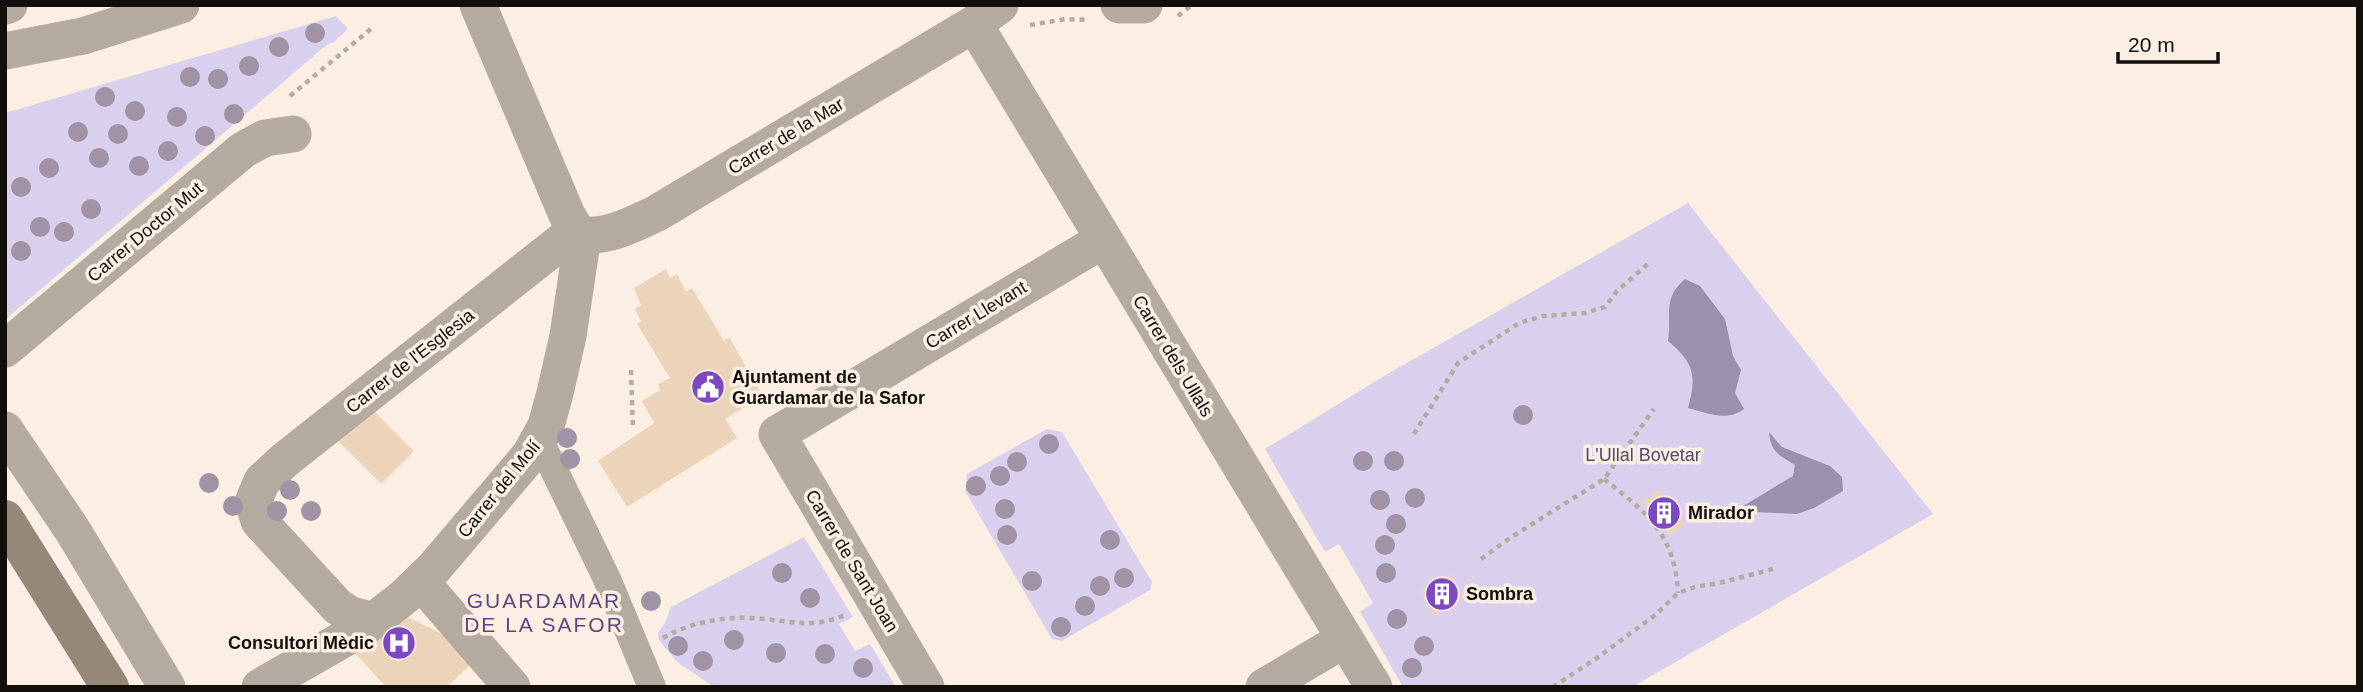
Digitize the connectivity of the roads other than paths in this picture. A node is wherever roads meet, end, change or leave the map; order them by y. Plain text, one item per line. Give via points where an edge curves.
1 (181, 5) edge
2 (478, 5) edge
3 (1020, 5) edge
4 (1119, 5) edge
5 (1144, 5) edge
6 (985, 16) edge
7 (83, 36) junction
8 (5, 51) edge
9 (5, 75) edge
10 (293, 134) dead end
11 (580, 232) junction
12 (1103, 240) junction
13 (5, 349) edge
14 (5, 430) edge
15 (777, 434) joint
16 (540, 440) junction
17 (5, 519) edge
18 (421, 582) junction
19 (338, 607) junction
20 (374, 621) junction
21 (1345, 639) junction
22 (331, 646) junction
23 (110, 687) edge
24 (167, 687) edge
25 (260, 687) edge
26 (300, 687) edge
27 (512, 687) edge
28 (652, 687) edge
29 (926, 687) edge
30 (1264, 687) edge
31 (1374, 687) edge

1 - 7 street
2 - 11 street via 567,215
3 - 6 street, Carrer de la Mar
4 - 5 street
6 - 11 street, Carrer de la Mar via 657,213 594,236
6 - 12 street, Carrer dels Ullals
7 - 8 street
7 - 9 street
10 - 13 street, Carrer Doctor Mut via 265,138 243,150
11 - 16 street, Carrer del Molí via 568,336
11 - 19 street, Carrer de l'Esglesia via 262,481 254,500 260,521
12 - 15 street, Carrer Llevant
12 - 21 street, Carrer dels Ullals
14 - 24 street via 73,531
15 - 29 street, Carrer de Sant Joan
16 - 18 street, Carrer del Molí
16 - 28 street via 607,579
17 - 23 main road
18 - 20 street, Carrer del Molí
18 - 27 street
19 - 20 street
19 - 22 street
20 - 22 street, Carrer del Molí
21 - 30 street
21 - 31 street, Carrer dels Ullals
22 - 25 street, Carrer del Molí
22 - 26 street

